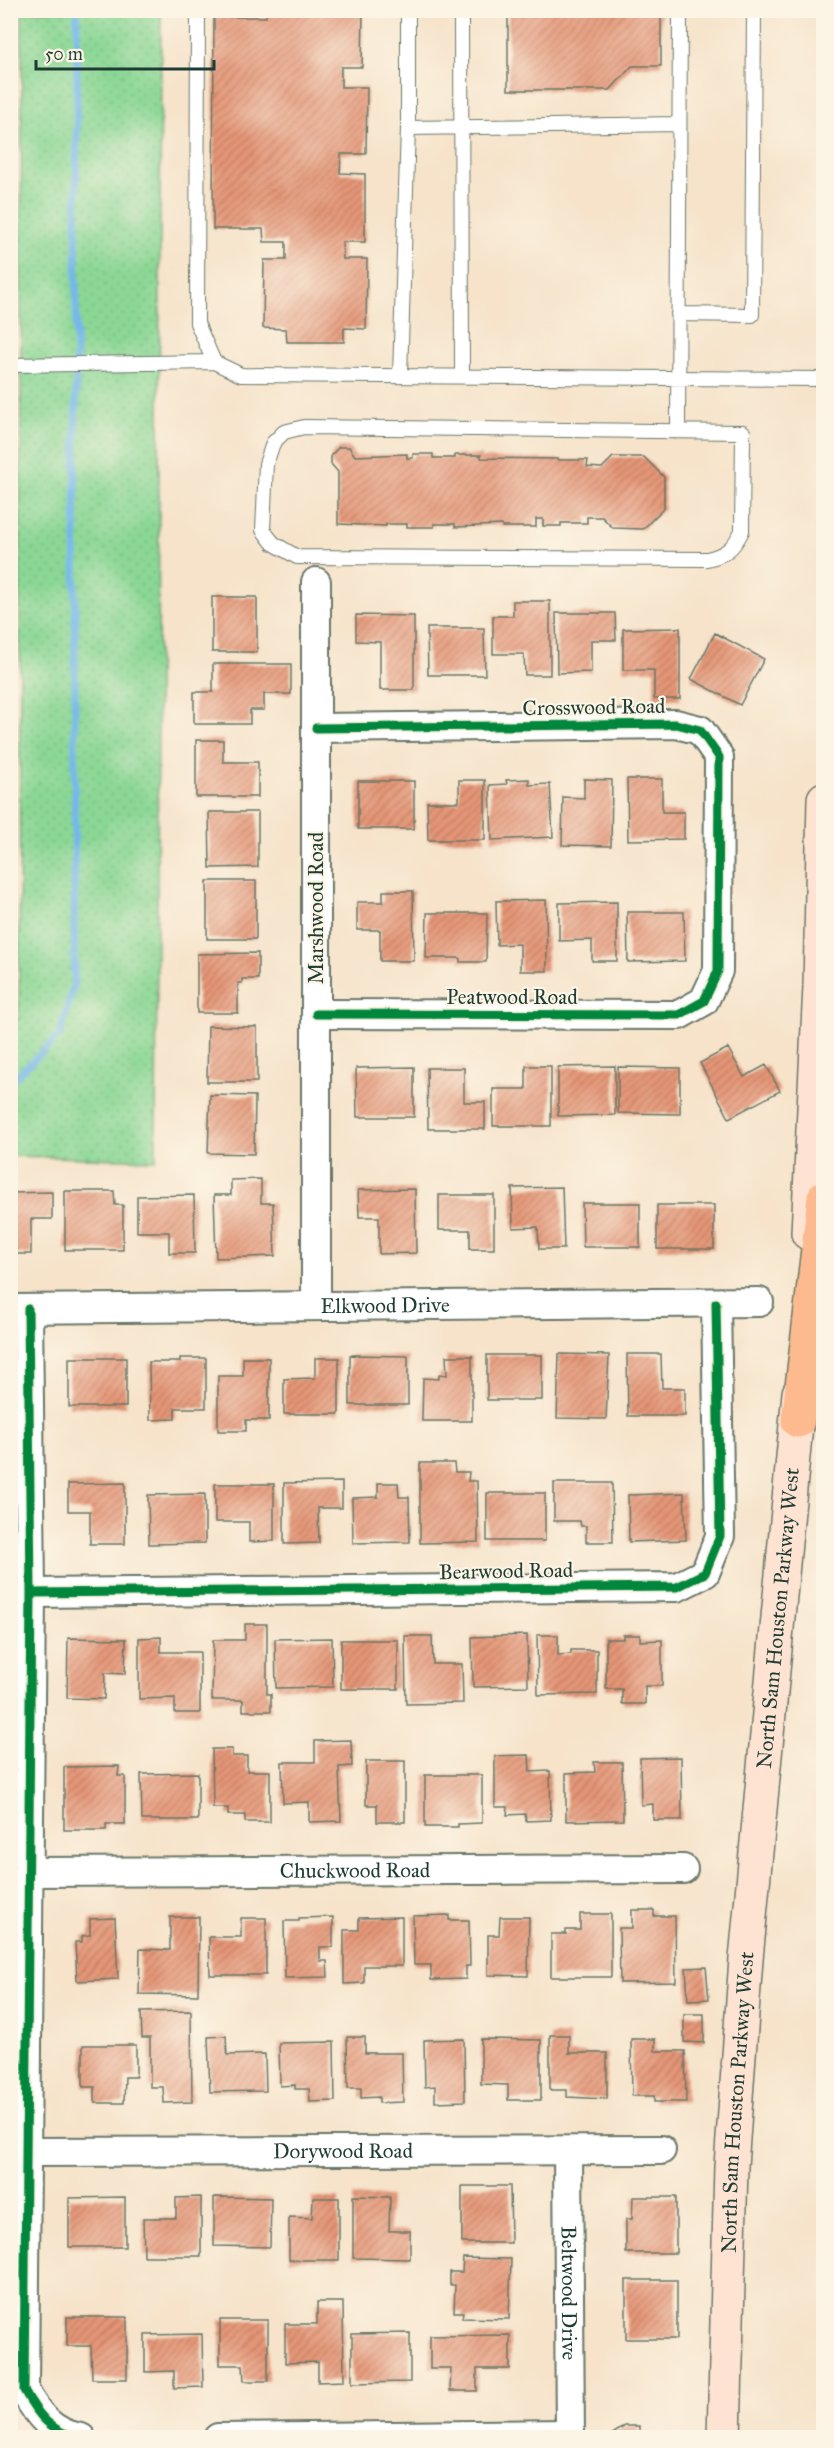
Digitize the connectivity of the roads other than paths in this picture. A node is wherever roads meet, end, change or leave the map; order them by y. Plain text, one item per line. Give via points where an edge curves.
1 (198, 10) edge
2 (408, 10) edge
3 (461, 10) edge
4 (680, 10) edge
5 (754, 10) edge
6 (680, 124) junction
7 (463, 127) junction
8 (408, 128) junction
9 (678, 314) junction
10 (214, 362) junction
11 (10, 365) edge
12 (400, 375) junction
13 (462, 375) junction
14 (678, 377) junction
15 (824, 379) edge
16 (678, 431) junction
17 (316, 582) dead end
18 (316, 728) junction
19 (824, 799) edge
20 (704, 1001) joint
21 (316, 1014) junction
22 (824, 1197) edge
23 (759, 1302) dead end
24 (716, 1303) junction
25 (316, 1306) junction
26 (19, 1309) edge
27 (798, 1421) junction
28 (31, 1593) junction
29 (682, 1869) dead end
30 (28, 1872) junction
31 (661, 2150) dead end
32 (568, 2151) junction
33 (25, 2152) junction
34 (570, 2436) edge
35 (270, 2437) edge
36 (81, 2438) edge
37 (218, 2438) edge
38 (724, 2438) edge

1 - 10 lane via 197,323
2 - 8 lane
3 - 7 lane
4 - 6 lane
5 - 9 lane via 752,315
6 - 7 lane
6 - 9 lane
7 - 8 lane
7 - 13 lane
8 - 12 lane
9 - 14 lane
10 - 11 lane
10 - 12 lane via 241,375
12 - 13 lane
13 - 14 lane
14 - 15 lane
14 - 16 lane
16 - 16 lane via 304,427 284,432 273,443 266,464 263,530 273,543 297,557 706,559 724,555 742,531 743,432
17 - 18 street, Marshwood Road
18 - 20 street, Crosswood Road via 676,724 700,730 718,757 718,971
18 - 21 street, Marshwood Road
19 - 27 main road, North Sam Houston Parkway West via 820,986
20 - 21 street, Peatwood Road via 679,1015
21 - 25 street, Marshwood Road
22 - 27 highway
23 - 24 street, Elkwood Drive
24 - 25 street, Elkwood Drive
24 - 28 street, Bearwood Road via 720,1536 705,1573 677,1587
25 - 26 street, Elkwood Drive
26 - 28 street
27 - 38 main road, North Sam Houston Parkway West via 731,2155
28 - 30 street
29 - 30 street, Chuckwood Road
30 - 33 street
31 - 32 street, Dorywood Road
32 - 33 street, Dorywood Road
32 - 34 street, Beltwood Drive
33 - 36 street via 24,2390 37,2414 53,2428
34 - 35 street
35 - 37 street

